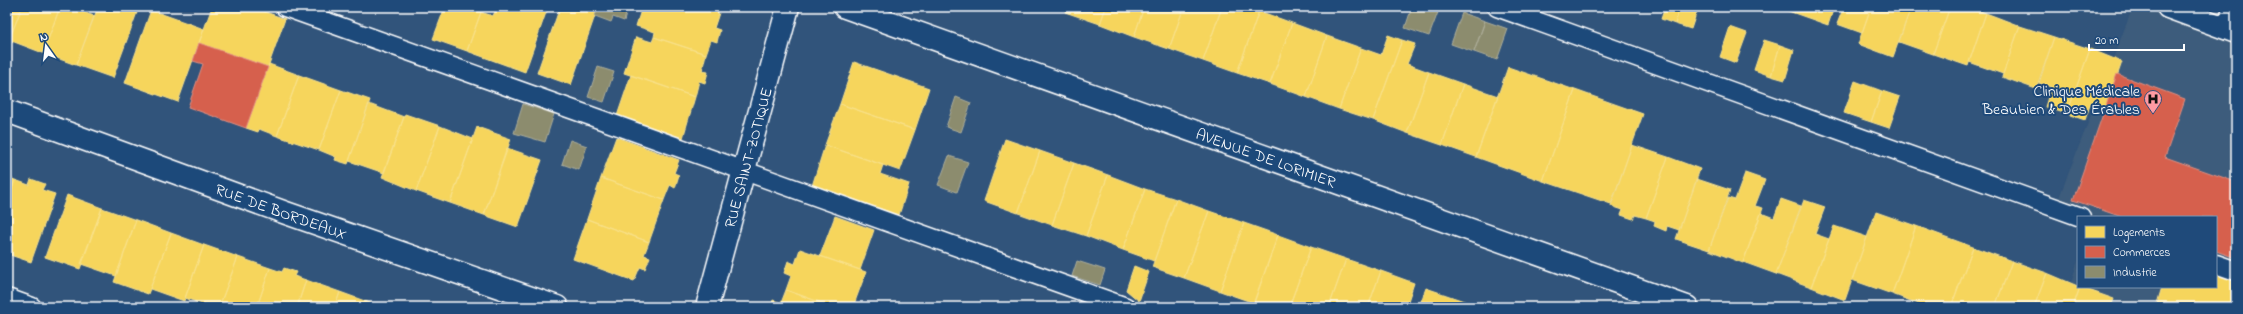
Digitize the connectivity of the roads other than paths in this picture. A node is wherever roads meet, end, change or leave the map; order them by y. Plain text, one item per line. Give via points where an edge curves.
1 (285, 7) edge
2 (788, 7) edge
3 (845, 7) edge
4 (1497, 7) edge
5 (2168, 7) edge
6 (2233, 7) edge
7 (2231, 30) edge
8 (7, 111) edge
9 (743, 170) junction
10 (2078, 216) edge
11 (2217, 264) edge
12 (2236, 271) edge
13 (7, 298) edge
14 (32, 307) edge
15 (557, 307) edge
16 (707, 307) edge
17 (1126, 307) edge
18 (1687, 307) edge

1 - 9 lane
2 - 9 street, RUE SAINT-ZOTIQUE
3 - 18 street, AVENUE DE LORIMIER
4 - 10 lane
5 - 7 street
6 - 7 lane
8 - 15 street, RUE DE BORDEAUX via 286,213
9 - 16 street, RUE SAINT-ZOTIQUE
9 - 17 lane
11 - 12 lane
13 - 14 lane

